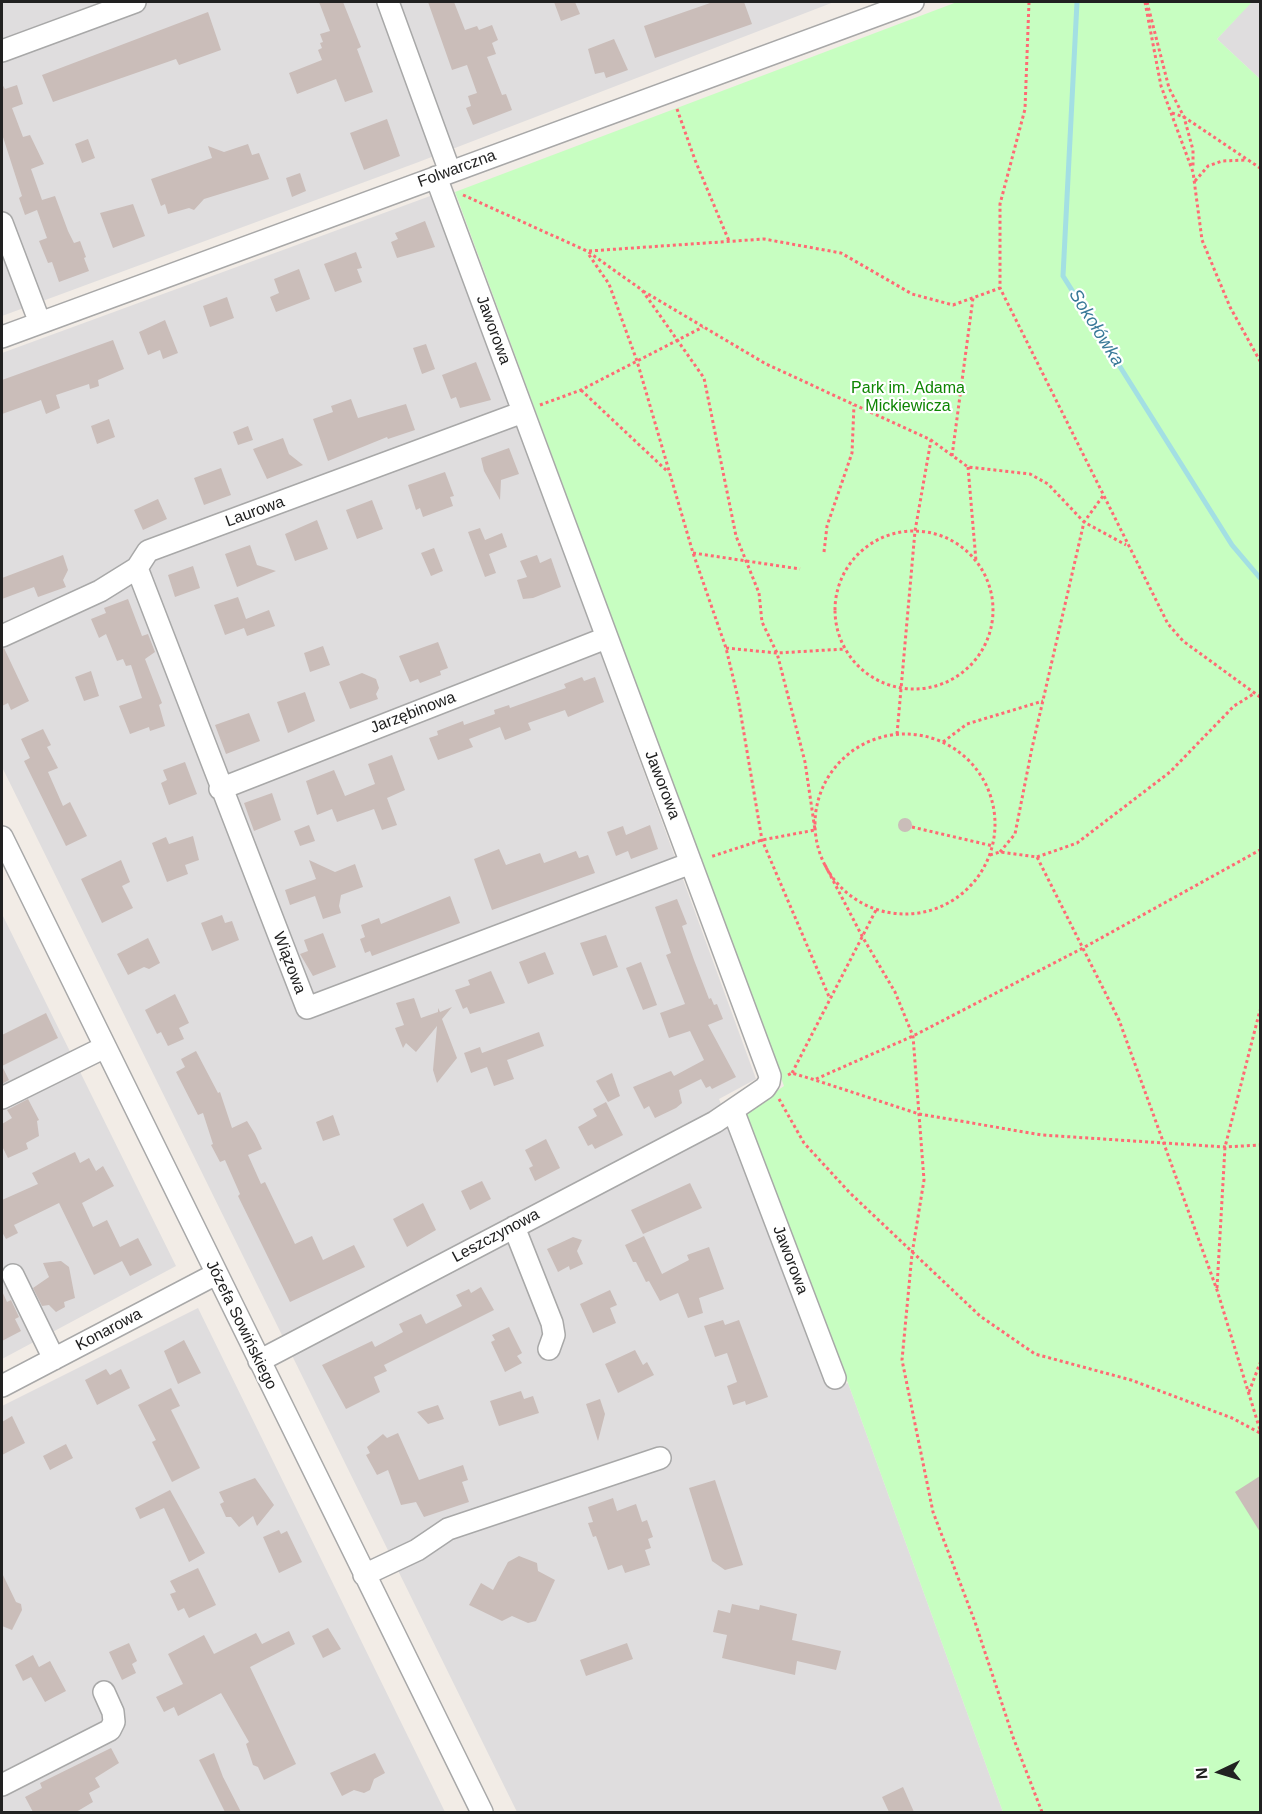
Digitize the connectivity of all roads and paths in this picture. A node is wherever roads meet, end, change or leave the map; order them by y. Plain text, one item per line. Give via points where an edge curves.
1 (135, 2) edge
2 (388, 2) edge
3 (913, 2) edge
4 (1029, 2) edge
5 (1146, 2) edge
6 (2, 51) edge
7 (670, 91) junction
8 (1172, 113) junction
9 (1184, 117) junction
10 (1247, 160) junction
11 (1260, 168) edge
12 (1193, 172) junction
13 (443, 175) junction
14 (1194, 182) junction
15 (2, 223) edge
16 (729, 241) junction
17 (587, 251) junction
18 (1000, 288) junction
19 (642, 290) junction
20 (973, 298) junction
21 (40, 323) junction
22 (703, 327) junction
23 (2, 337) edge
24 (678, 342) junction
25 (637, 361) junction
26 (1260, 361) edge
27 (581, 390) junction
28 (854, 405) junction
29 (523, 412) junction
30 (931, 440) junction
31 (952, 456) junction
32 (968, 467) junction
33 (668, 472) junction
34 (1103, 496) junction
35 (1084, 522) junction
36 (915, 531) junction
37 (1126, 545) junction
38 (824, 552) dead end
39 (693, 553) junction
40 (746, 560) junction
41 (976, 562) junction
42 (137, 568) junction
43 (800, 569) dead end
44 (2, 636) edge
45 (606, 638) junction
46 (726, 648) junction
47 (845, 649) junction
48 (777, 653) junction
49 (900, 688) junction
50 (1255, 693) junction
51 (1260, 697) edge
52 (1043, 701) junction
53 (897, 734) junction
54 (943, 742) junction
55 (220, 789) junction
56 (912, 827) dead end
57 (815, 830) junction
58 (2, 837) edge
59 (762, 840) junction
60 (993, 846) junction
61 (1260, 850) edge
62 (1000, 852) junction
63 (990, 855) junction
64 (1037, 857) junction
65 (691, 863) junction
66 (825, 865) junction
67 (876, 910) junction
68 (862, 936) junction
69 (1083, 948) junction
70 (830, 999) junction
71 (1260, 1010) edge
72 (913, 1036) junction
73 (105, 1047) junction
74 (792, 1073) junction
75 (815, 1080) junction
76 (769, 1082) junction
77 (2, 1098) edge
78 (733, 1110) junction
79 (919, 1114) junction
80 (1163, 1141) junction
81 (1260, 1145) edge
82 (1225, 1147) junction
83 (514, 1227) junction
84 (912, 1254) junction
85 (216, 1274) junction
86 (13, 1275) dead end
87 (1216, 1290) junction
88 (549, 1350) dead end
89 (54, 1359) junction
90 (259, 1361) junction
91 (1260, 1363) edge
92 (835, 1378) dead end
93 (2, 1386) edge
94 (1249, 1392) junction
95 (1260, 1431) edge
96 (660, 1458) dead end
97 (364, 1575) junction
98 (104, 1692) dead end
99 (2, 1785) edge
100 (482, 1812) edge
101 (1042, 1812) edge

1 - 6 street
2 - 13 street, Jaworowa
3 - 7 street, Folwarczna
4 - 18 path via 1025,109 1000,204
5 - 8 path via 1161,86
5 - 9 path via 1169,88
7 - 13 street, Folwarczna
7 - 16 path
8 - 9 path
8 - 12 path
9 - 10 path
9 - 12 path via 1193,150
10 - 11 path
10 - 14 path via 1209,166
12 - 14 path
13 - 17 path via 455,192
13 - 21 street, Folwarczna
13 - 29 street, Jaworowa
14 - 26 path via 1211,267
15 - 21 street
16 - 17 path
16 - 20 path via 764,239 842,253 912,294 953,305
17 - 19 path
17 - 25 path via 609,284
18 - 20 path
18 - 34 path
19 - 22 path
19 - 24 path
20 - 31 path
21 - 23 street, Folwarczna
22 - 24 path
22 - 28 path via 766,364
24 - 25 path
24 - 40 path via 704,378 736,536
25 - 27 path
25 - 33 path
27 - 29 path
27 - 33 path
28 - 30 path
28 - 38 path via 852,453 827,526
29 - 42 street, Laurowa via 148,551
29 - 45 street, Jaworowa
30 - 31 path
30 - 36 path
31 - 32 path
32 - 35 path via 1030,474 1048,484
32 - 41 path
33 - 39 path
34 - 35 path
34 - 37 path
35 - 37 path
35 - 52 path
36 - 41 path via 943,537
36 - 47 path via 900,532 872,543 860,552 842,577 835,606
36 - 49 path
37 - 50 path via 1168,624 1183,641
39 - 40 path
39 - 46 path
40 - 43 path
40 - 48 path via 759,593 762,622
41 - 49 path via 992,599 991,627 980,653 961,674 948,681 921,689
42 - 44 street, Laurowa via 100,591
42 - 55 street, Wiązowa
45 - 55 street, Jarzębinowa
45 - 65 street, Jaworowa
46 - 48 path
46 - 59 path
47 - 48 path
47 - 49 path via 865,672
48 - 57 path via 805,762
49 - 53 path
50 - 51 path
50 - 64 path via 1234,706 1170,772 1077,843
52 - 54 path via 967,724
52 - 62 path via 1015,834
53 - 54 path
53 - 57 path via 870,741 829,776 818,802
54 - 60 path via 964,755 991,796 996,821
55 - 65 street, Wiązowa via 307,1008
56 - 60 path
57 - 59 path
57 - 66 path
58 - 73 street, Józefa Sowińskiego
59 - 65 path
59 - 70 path
60 - 63 path
61 - 69 path
62 - 63 path
62 - 64 path
63 - 67 path via 976,880 948,903 931,911 903,915
64 - 69 path
65 - 76 street, Jaworowa
66 - 67 path via 837,884
66 - 68 path
67 - 68 path
68 - 70 path
68 - 72 path via 895,992
69 - 72 path
69 - 80 path via 1119,1020
70 - 74 path
71 - 82 path
72 - 75 path
72 - 79 path
73 - 77 street
73 - 85 street, Józefa Sowińskiego
74 - 75 path
74 - 76 path
75 - 79 path
76 - 78 street
76 - 84 path via 804,1143
78 - 83 street, Leszczynowa
78 - 92 street, Jaworowa
79 - 80 path via 1042,1136
79 - 84 path via 924,1180
80 - 82 path
80 - 87 path
81 - 82 path
82 - 87 path
83 - 88 street via 552,1323 554,1335
83 - 90 street, Leszczynowa
84 - 95 path via 980,1316 1035,1354 1131,1380
84 - 101 path via 902,1360 933,1512
85 - 89 street, Konarowa
85 - 90 street, Józefa Sowińskiego
86 - 89 street
87 - 94 path
89 - 93 street, Konarowa
90 - 97 street, Józefa Sowińskiego
91 - 94 path
94 - 95 path
96 - 97 street via 447,1529 417,1550
97 - 100 street, Józefa Sowińskiego
98 - 99 street via 113,1712 110,1730

